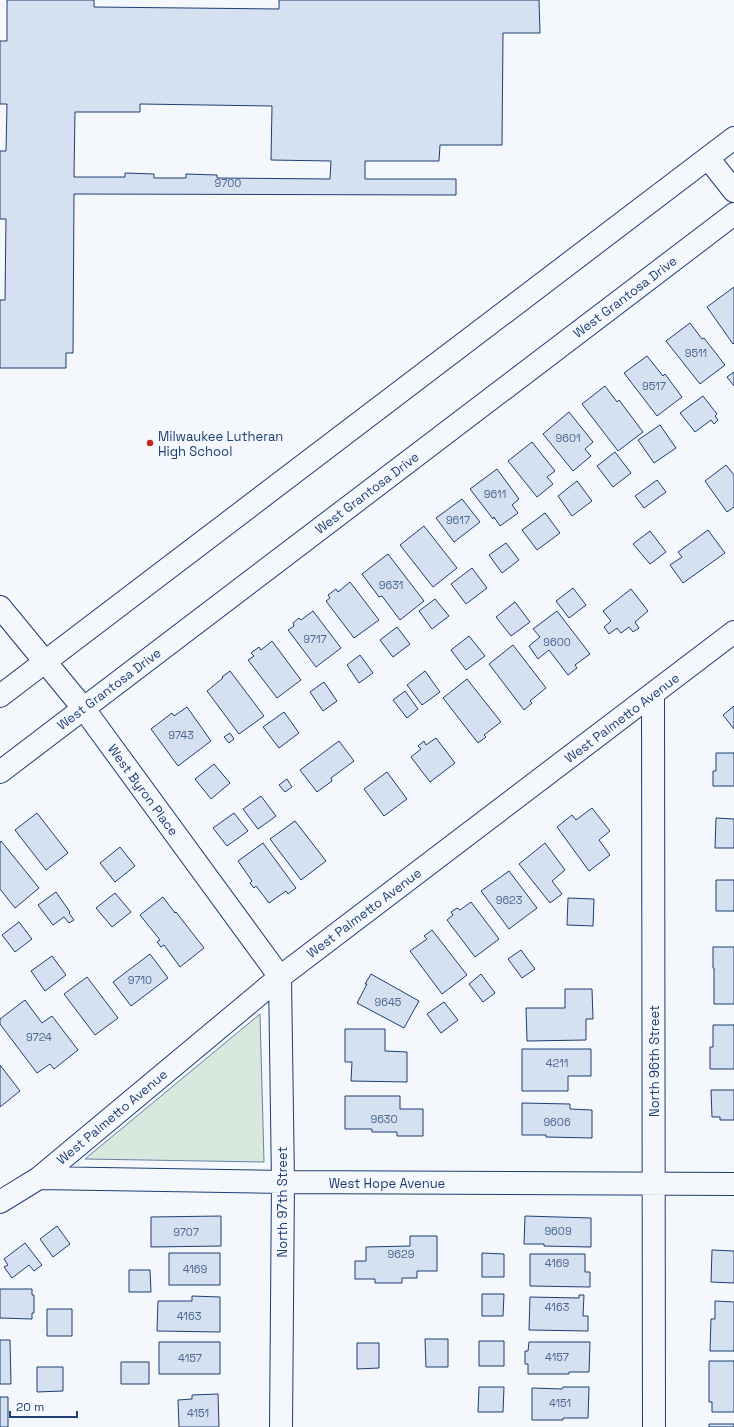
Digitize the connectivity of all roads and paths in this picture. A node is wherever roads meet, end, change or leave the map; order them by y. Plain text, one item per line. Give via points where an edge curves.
1 (734, 138) edge
2 (708, 158) junction
3 (734, 191) edge
4 (734, 214) edge
5 (0, 607) edge
6 (734, 632) edge
7 (45, 662) junction
8 (653, 694) junction
9 (0, 696) edge
10 (84, 709) junction
11 (0, 772) edge
12 (280, 976) junction
13 (39, 1178) junction
14 (283, 1182) junction
15 (654, 1184) junction
16 (734, 1184) edge
17 (0, 1202) edge
18 (281, 1427) edge
19 (654, 1427) edge

1 - 2 street
2 - 3 street
2 - 7 street
4 - 10 street, West Grantosa Drive
5 - 7 street, West Byron Place
6 - 8 street, West Palmetto Avenue
7 - 9 street
7 - 10 street, West Byron Place
8 - 12 street, West Palmetto Avenue
8 - 15 street, North 96th Street
10 - 11 street, West Grantosa Drive
10 - 12 street, West Byron Place
12 - 13 street, West Palmetto Avenue
12 - 14 street, North 97th Street
13 - 14 street, West Hope Avenue
13 - 17 street, West Palmetto Avenue
14 - 15 street, West Hope Avenue
14 - 18 street, North 97th Street
15 - 16 street, West Hope Avenue
15 - 19 street, North 96th Street

